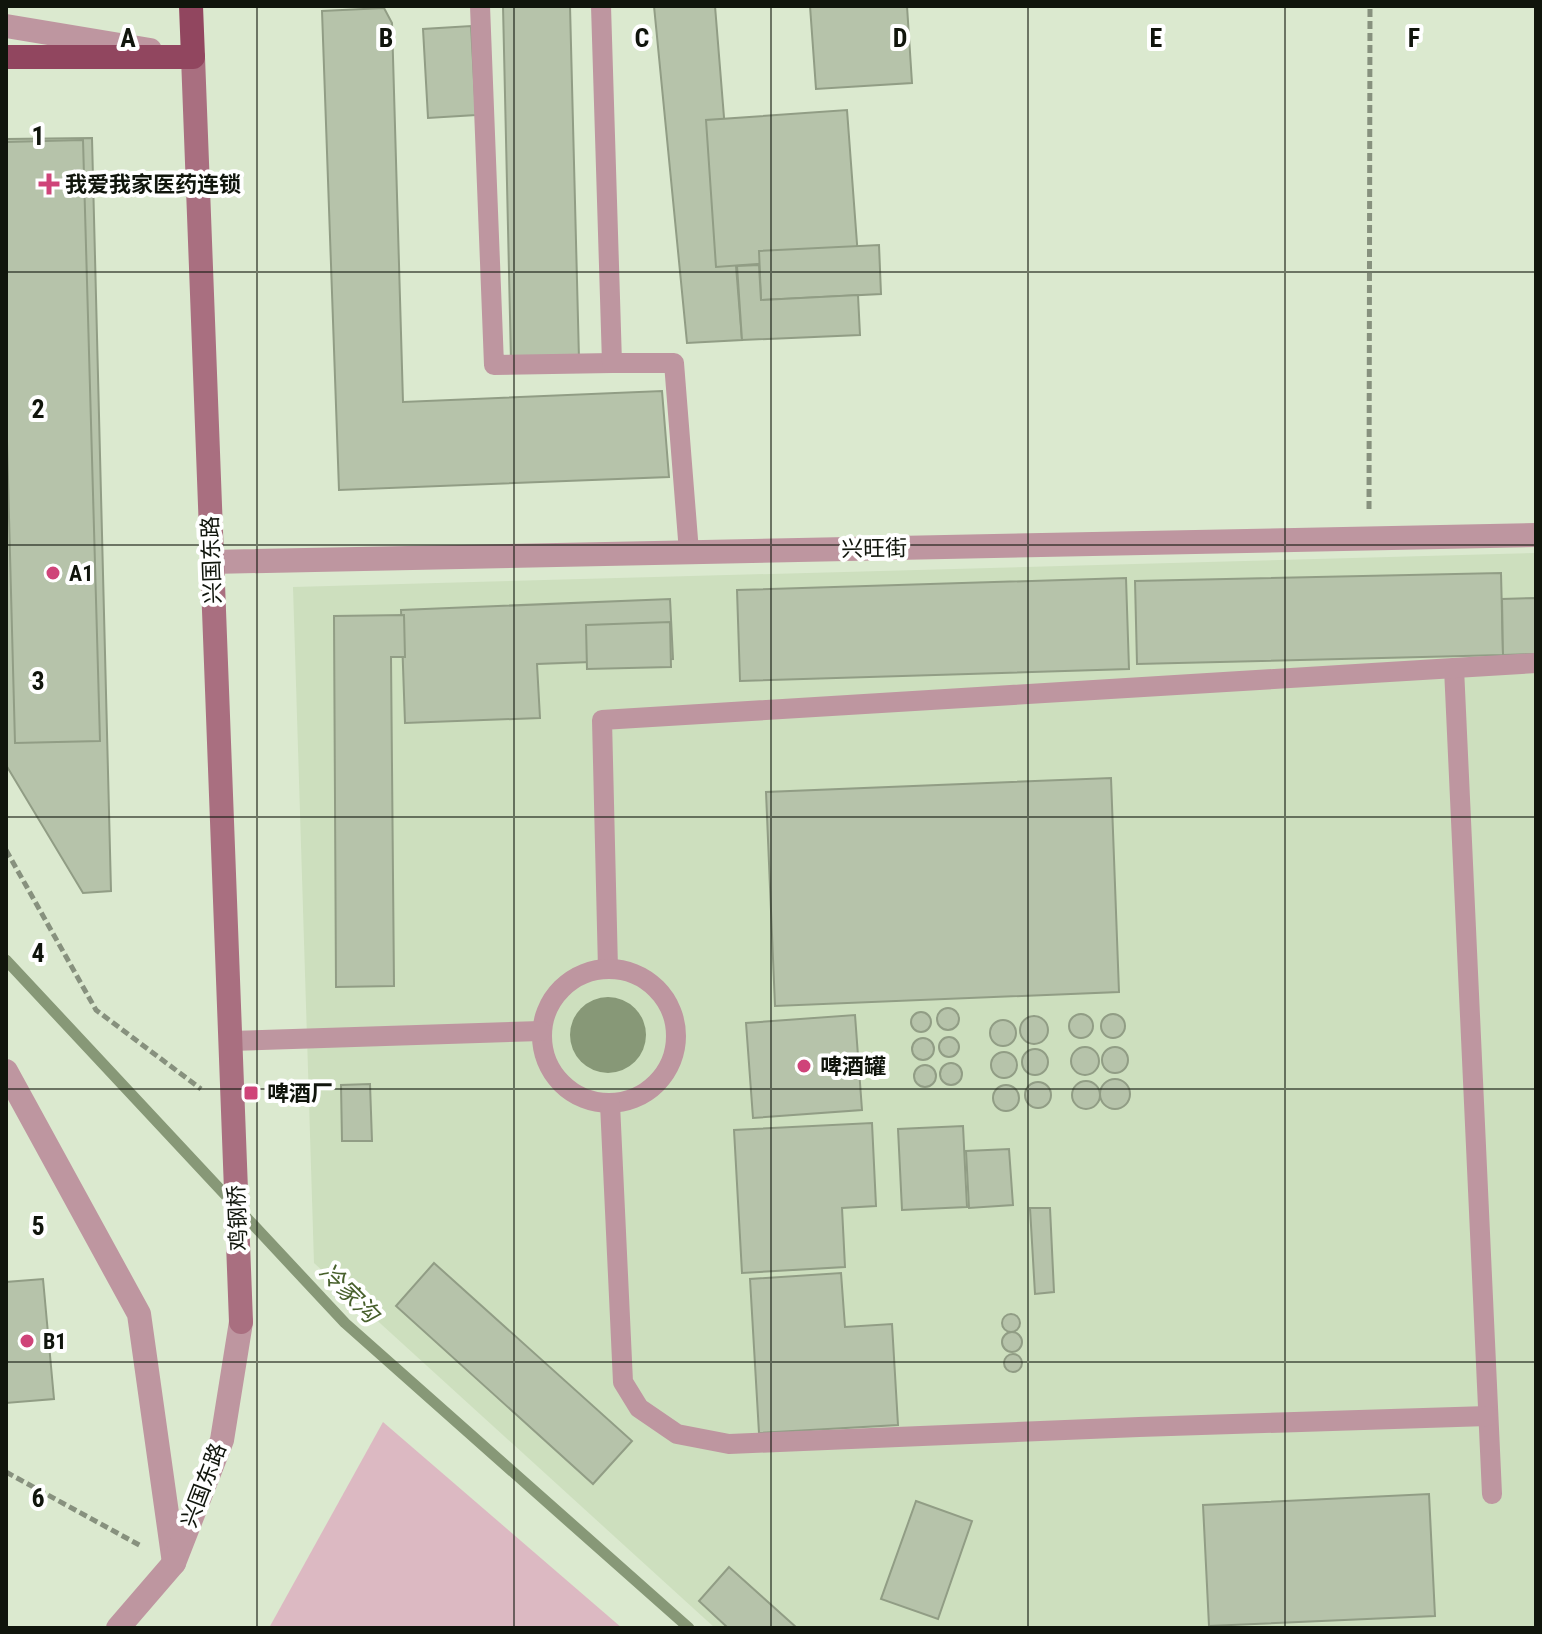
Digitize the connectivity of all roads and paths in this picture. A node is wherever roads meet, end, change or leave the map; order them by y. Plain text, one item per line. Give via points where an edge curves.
1 (191, 6) edge
2 (480, 6) edge
3 (601, 6) edge
4 (1370, 6) edge
5 (6, 26) edge
6 (6, 57) edge
7 (193, 57) junction
8 (612, 363) junction
9 (1536, 535) edge
10 (1369, 539) junction
11 (689, 552) junction
12 (211, 562) junction
13 (1536, 663) edge
14 (1454, 668) junction
15 (6, 850) edge
16 (608, 969) junction
17 (541, 1031) junction
18 (230, 1041) junction
19 (6, 1071) edge
20 (610, 1104) junction
21 (233, 1113) junction
22 (241, 1322) joint
23 (1488, 1416) junction
24 (6, 1472) edge
25 (1492, 1494) dead end
26 (174, 1563) junction
27 (118, 1628) edge

1 - 7 highway, 兴国东路
2 - 8 lane via 494,365
3 - 8 lane
4 - 10 path
5 - 7 street
6 - 7 highway
7 - 12 main road, 兴国东路
8 - 11 lane via 674,363
9 - 10 street, 兴旺街
10 - 11 street, 兴旺街
11 - 12 street, 兴旺街
12 - 18 main road, 兴国东路
13 - 14 lane
14 - 16 lane via 602,720
14 - 23 lane
15 - 21 path via 96,1010
16 - 17 lane via 576,977 559,991
16 - 20 lane via 641,976 658,990 671,1009 676,1030 666,1073 651,1089
17 - 18 lane
17 - 20 lane via 553,1074 568,1090
18 - 21 main road, 兴国东路
19 - 26 street via 139,1314
20 - 23 lane via 623,1382 639,1408 677,1434 729,1444
21 - 22 main road, 鸡钢桥
22 - 26 street, 兴国东路 via 222,1440
23 - 25 lane
24 - 26 path
26 - 27 street, 兴国东路

